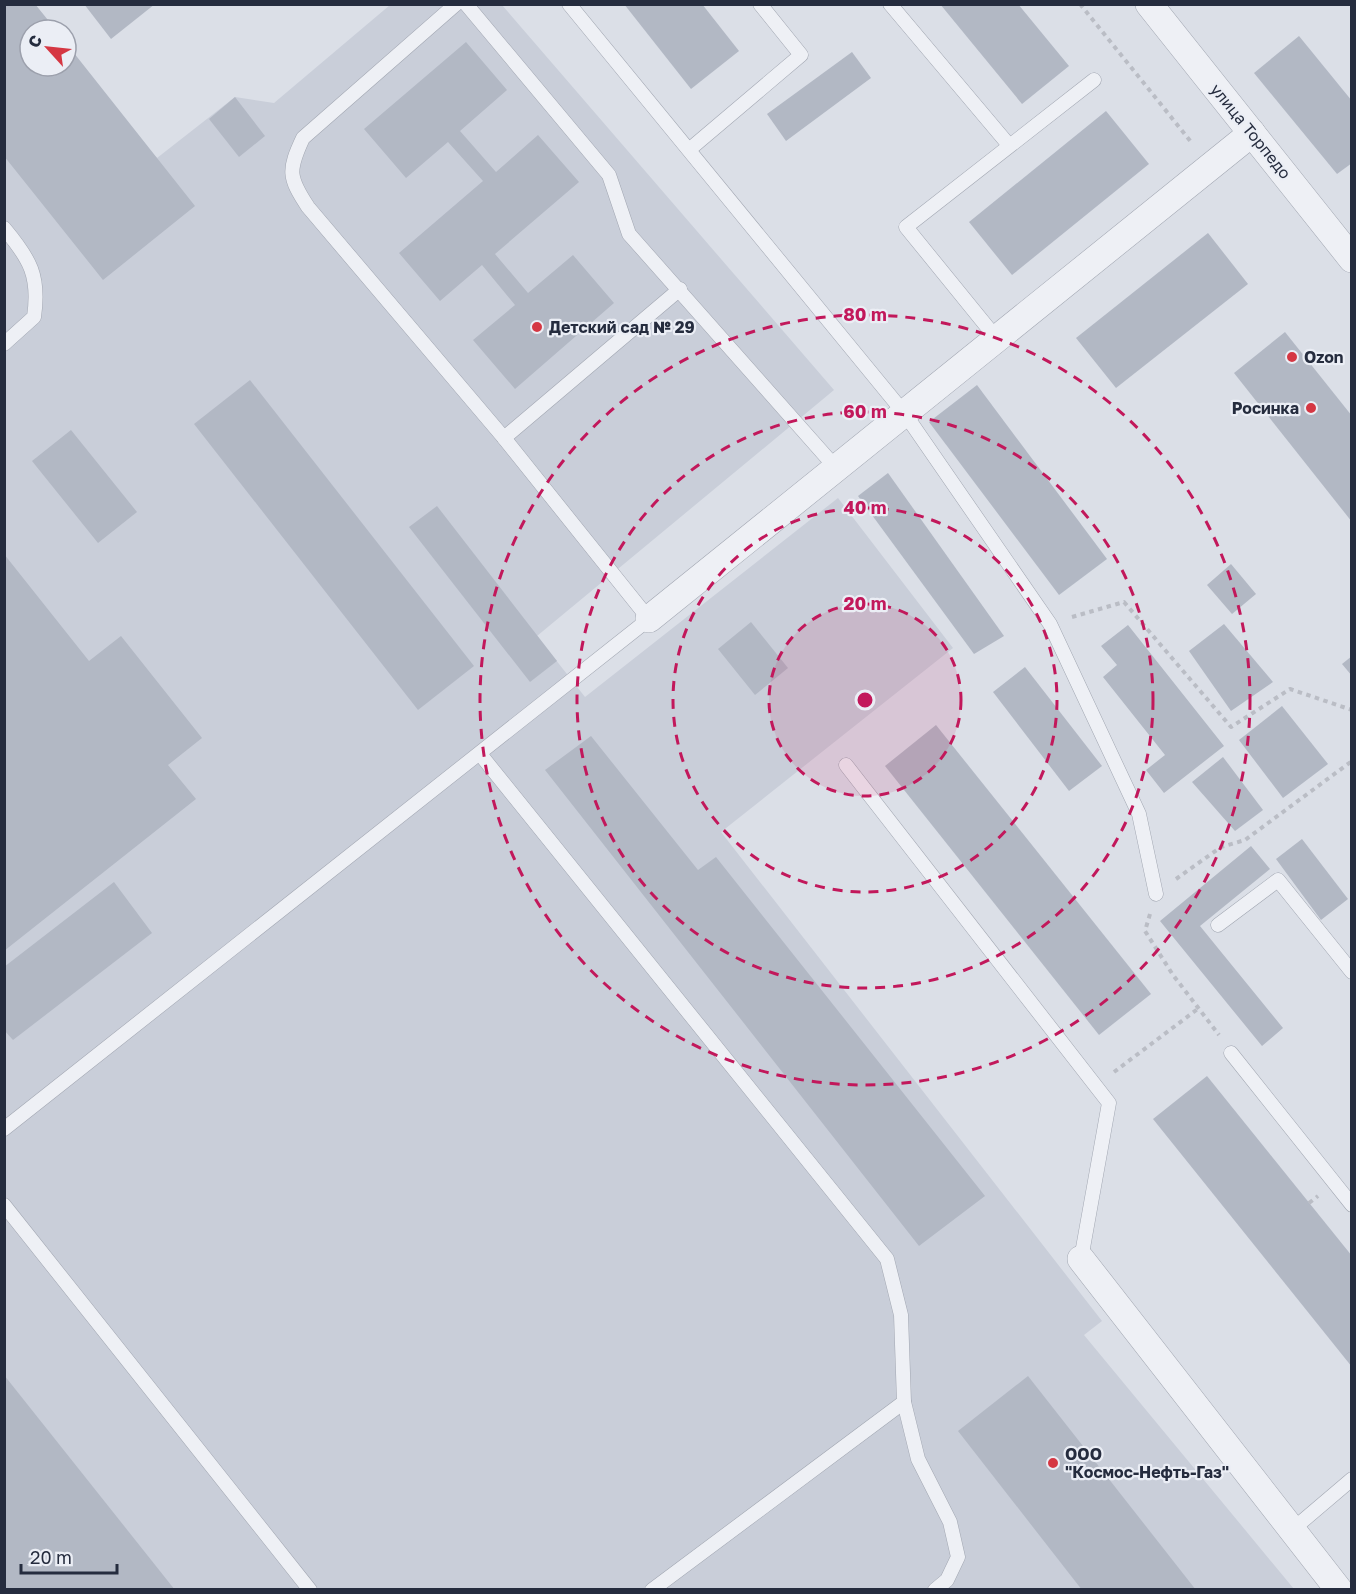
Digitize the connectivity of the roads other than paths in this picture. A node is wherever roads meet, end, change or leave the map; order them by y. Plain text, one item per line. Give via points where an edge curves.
1 (456, 4) edge
2 (466, 4) edge
3 (570, 4) edge
4 (760, 4) edge
5 (890, 4) edge
6 (1149, 4) edge
7 (1094, 80) dead end
8 (1252, 133) junction
9 (1008, 144) junction
10 (690, 148) junction
11 (4, 228) edge
12 (1352, 259) edge
13 (680, 289) junction
14 (997, 339) junction
15 (4, 344) edge
16 (905, 414) junction
17 (504, 438) junction
18 (837, 469) junction
19 (649, 619) junction
20 (480, 754) junction
21 (846, 765) dead end
22 (1156, 894) dead end
23 (1218, 925) dead end
24 (1352, 972) edge
25 (1231, 1053) dead end
26 (4, 1129) edge
27 (4, 1205) edge
28 (1352, 1205) edge
29 (1081, 1259) joint
30 (904, 1402) junction
31 (1352, 1479) edge
32 (1292, 1530) junction
33 (310, 1590) edge
34 (652, 1590) edge
35 (935, 1590) edge
36 (1339, 1590) edge

1 - 17 lane via 303,138 291,164 296,188 308,207
2 - 13 lane via 609,175 629,234
3 - 10 lane
4 - 10 lane via 801,55
5 - 9 lane
6 - 8 street, улица Торпедо
7 - 9 lane
8 - 12 street, улица Торпедо
8 - 14 street
9 - 14 lane via 906,226
10 - 16 lane
11 - 15 lane via 27,255 38,293 34,318
13 - 17 lane
13 - 18 lane
14 - 16 street
16 - 18 street
16 - 22 lane via 1050,624 1139,814
17 - 19 lane
18 - 19 street
19 - 20 lane
20 - 26 lane
20 - 30 lane via 887,1258 901,1316
21 - 29 lane via 1109,1103
23 - 24 lane via 1278,880
25 - 28 lane
27 - 33 lane
29 - 32 street
30 - 34 lane
30 - 35 lane via 918,1459 950,1522 958,1557 947,1580
31 - 32 lane
32 - 36 street

